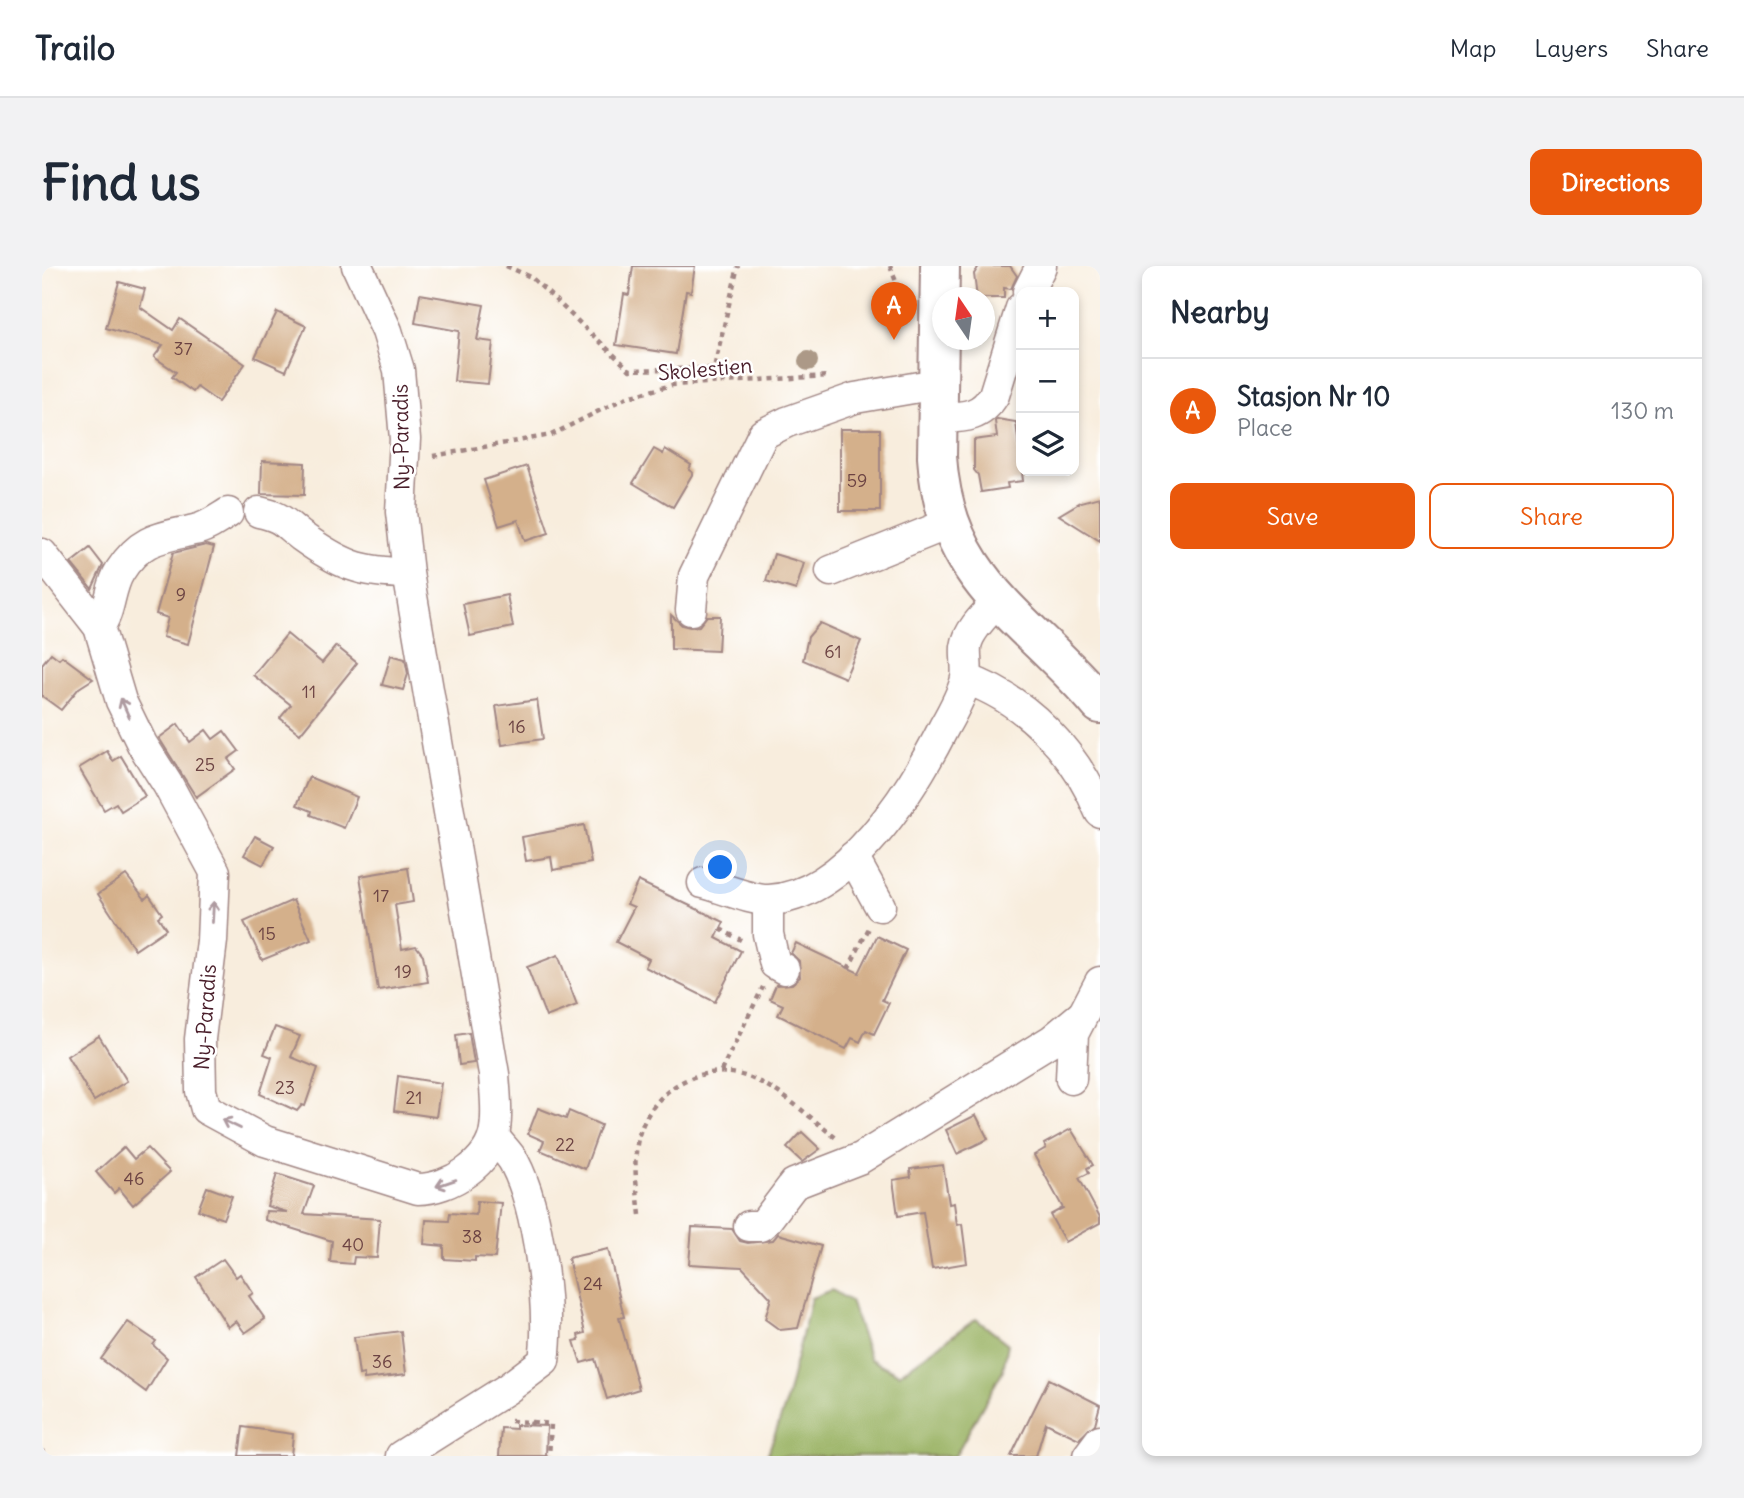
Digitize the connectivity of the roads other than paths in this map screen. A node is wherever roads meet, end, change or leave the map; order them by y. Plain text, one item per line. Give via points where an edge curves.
1 (357, 266) edge
2 (940, 266) edge
3 (1041, 266) edge
4 (1030, 287) edge
5 (1016, 324) edge
6 (937, 403) junction
7 (260, 512) dead end
8 (228, 513) dead end
9 (948, 524) junction
10 (42, 554) edge
11 (831, 571) dead end
12 (408, 573) junction
13 (999, 600) junction
14 (691, 610) dead end
15 (99, 627) junction
16 (966, 678) junction
17 (1100, 704) edge
18 (1100, 812) edge
19 (853, 857) junction
20 (703, 883) dead end
21 (768, 901) junction
22 (880, 906) road end
23 (774, 977) road end
24 (1100, 982) edge
25 (1081, 1016) junction
26 (1072, 1079) dead end
27 (494, 1137) junction
28 (749, 1226) dead end
29 (1100, 1440) edge
30 (401, 1456) edge
31 (1088, 1456) edge

1 - 12 street, Ny-Paradis via 400,370 405,439 401,512
2 - 6 main road
3 - 4 street
5 - 6 street via 987,407 971,416
6 - 9 main road via 939,488
6 - 14 street via 919,387 855,398 763,435 694,576
7 - 12 street via 281,518 298,534 351,566 372,573
8 - 15 street via 197,530 164,534 138,550 118,573
9 - 11 street
9 - 13 main road via 966,559
10 - 15 street, Ny-Paradis
12 - 27 street, Ny-Paradis via 494,1074
13 - 16 street via 966,643
13 - 17 main road
27 -> 15 street, Ny-Paradis via 458,1179 418,1189 265,1141 206,1109 200,1039 215,872 121,701
16 - 18 street via 1022,709 1052,735 1077,767
16 - 19 street via 927,762
19 - 21 street via 802,892
19 - 22 street
20 - 21 street
21 - 23 street
24 - 25 street
25 - 26 street via 1073,1034
25 - 28 street via 1052,1040 861,1158 794,1184 766,1221
27 - 30 street via 514,1162 536,1226 544,1361
29 - 31 street

